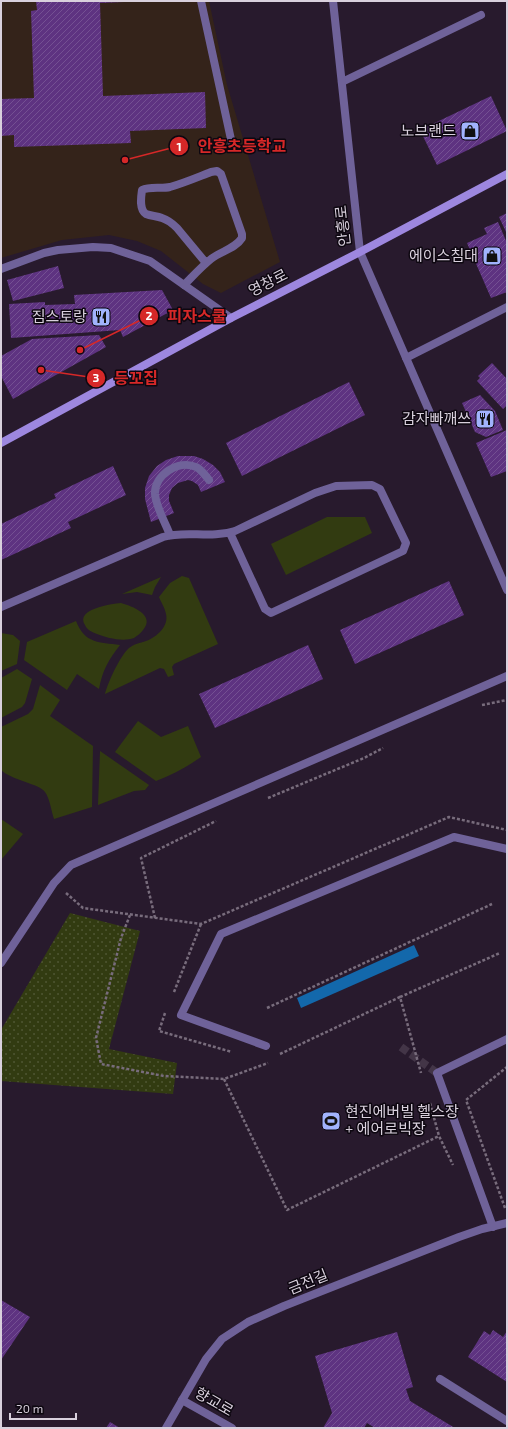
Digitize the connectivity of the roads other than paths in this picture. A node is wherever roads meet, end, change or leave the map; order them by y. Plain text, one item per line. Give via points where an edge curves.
1 (201, 1) edge
2 (334, 2) edge
3 (481, 15) dead end
4 (342, 82) junction
5 (232, 144) dead end
6 (507, 174) edge
7 (360, 252) junction
8 (206, 263) junction
9 (1, 269) edge
10 (184, 285) junction
11 (507, 307) edge
12 (231, 318) junction
13 (406, 358) junction
14 (1, 444) edge
15 (209, 480) dead end
16 (230, 533) junction
17 (170, 535) junction
18 (507, 590) edge
19 (1, 607) edge
20 (507, 676) edge
21 (507, 849) edge
22 (1, 963) edge
23 (507, 1039) edge
24 (266, 1046) dead end
25 (507, 1223) edge
26 (493, 1227) junction
27 (440, 1379) dead end
28 (182, 1400) junction
29 (507, 1421) edge
30 (166, 1428) edge
31 (232, 1428) edge

1 - 5 street
2 - 4 street, 안흥로
3 - 4 street
4 - 7 street, 안흥로
6 - 7 main road, 영창로
7 - 12 main road, 영창로
7 - 13 street, 안흥로
8 - 8 street via 236,245 242,238 222,174 217,171 211,172 173,186 142,190 142,210 164,219 177,228
8 - 10 street
9 - 10 street via 58,250 111,248 150,261
10 - 12 street
11 - 13 street
12 - 14 main road, 영창로
13 - 18 street, 안흥로
15 - 17 street via 196,467 181,465 165,473 159,480 155,493 156,502
16 - 16 street via 325,489 336,486 372,485 380,489 406,543 403,551 271,613 265,609
16 - 17 street via 209,536
17 - 19 street
20 - 22 street via 71,865 54,883
21 - 24 street via 454,837 221,934 181,1015
23 - 26 street via 436,1073
25 - 26 street, 금전길
26 - 28 street, 금전길 via 452,1240 248,1322 222,1339 206,1359
27 - 29 street
28 - 30 street, 금전길
28 - 31 street, 향교로

